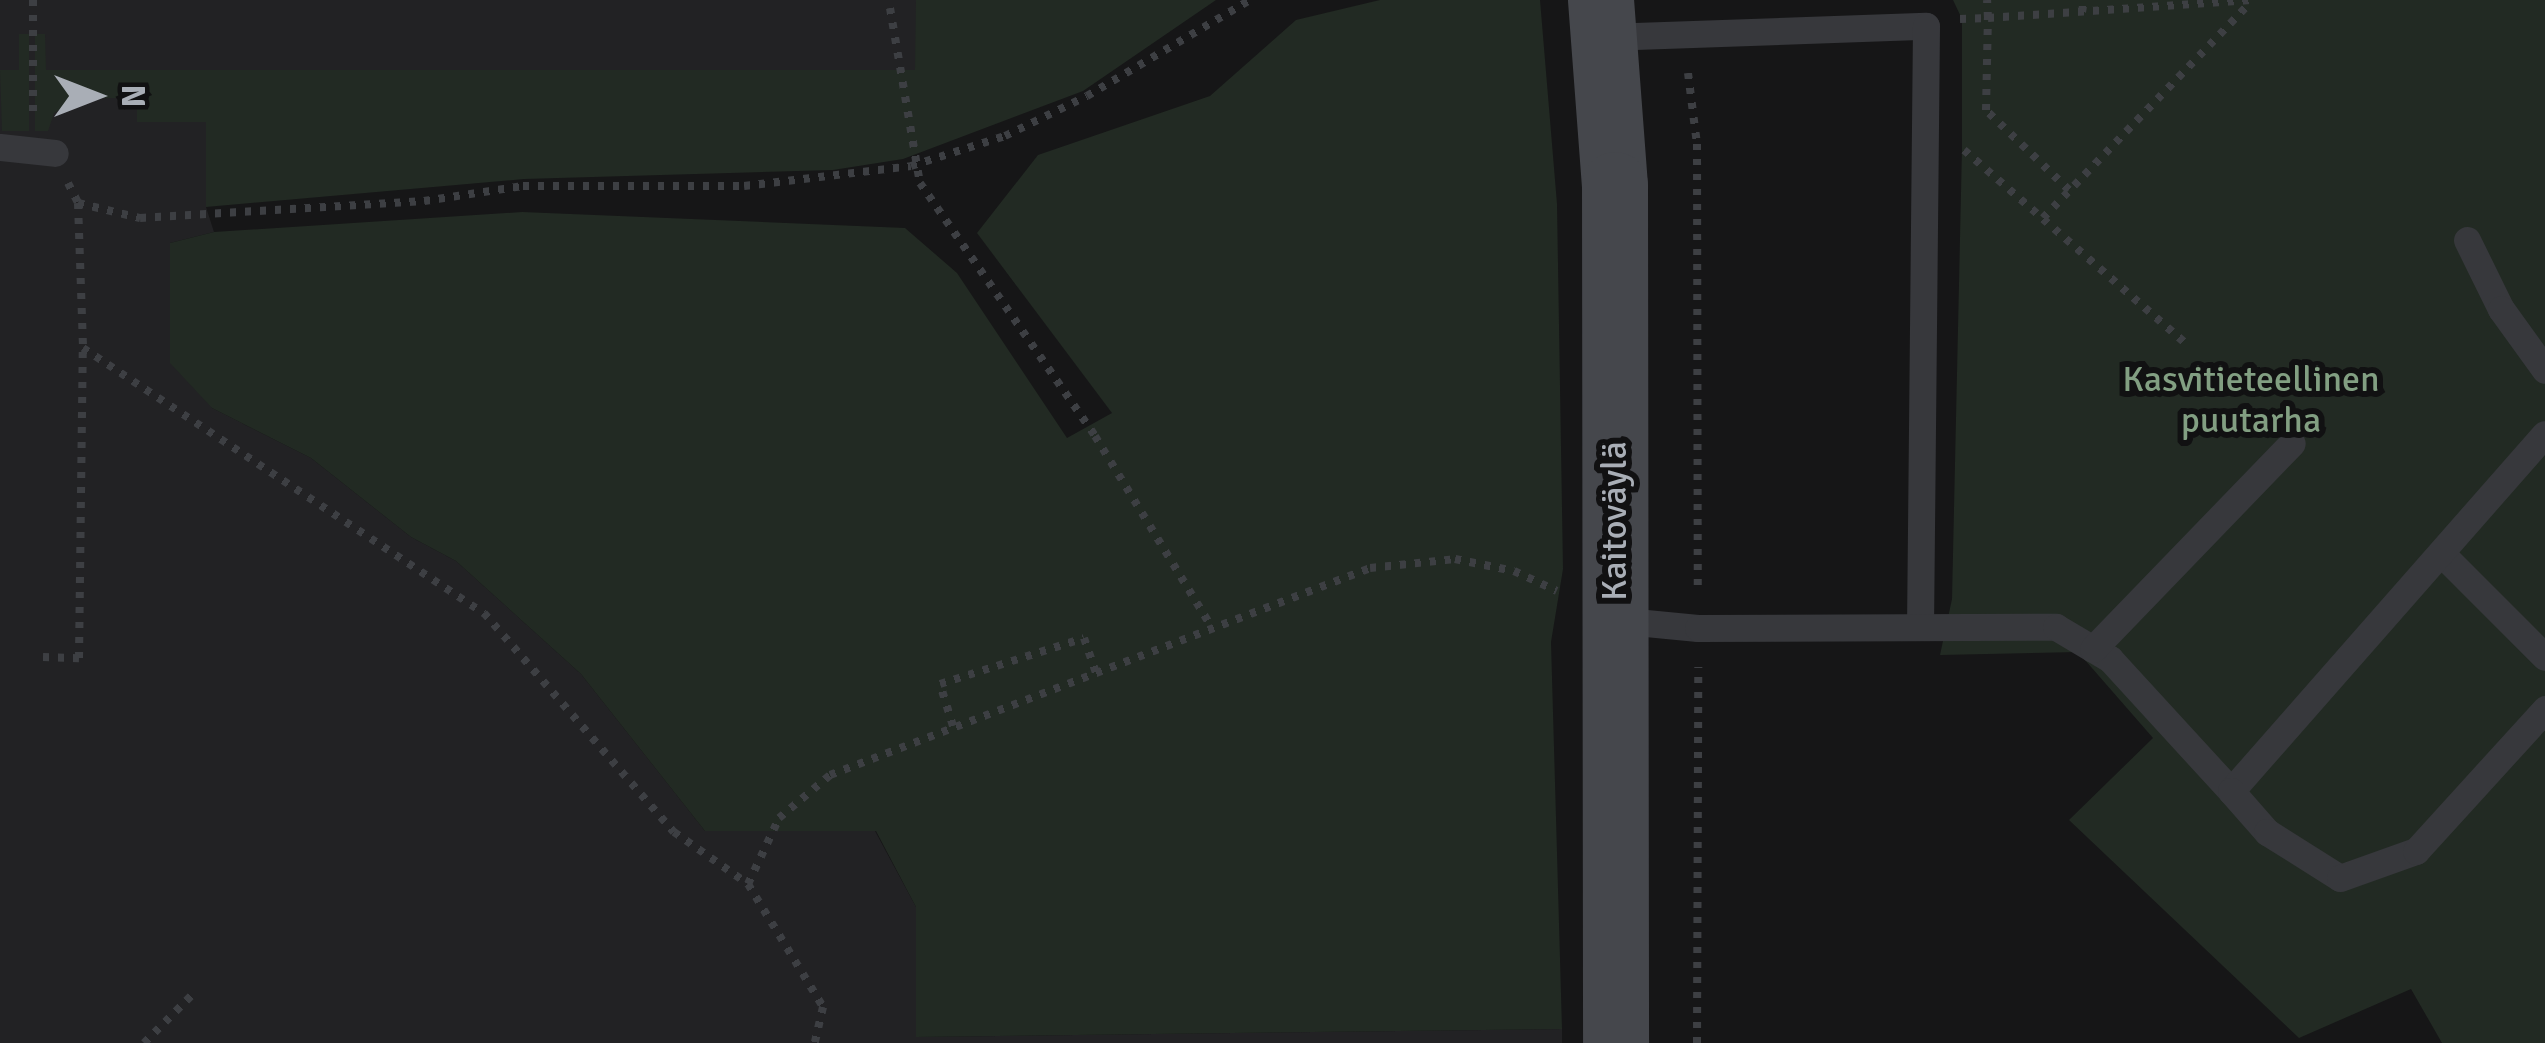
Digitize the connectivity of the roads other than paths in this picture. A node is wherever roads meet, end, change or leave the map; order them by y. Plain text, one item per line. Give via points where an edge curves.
1 (1604, 18) edge
2 (0, 147) edge
3 (44, 150) road end
4 (2467, 240) dead end
5 (2545, 370) edge
6 (2545, 434) edge
7 (2292, 443) dead end
8 (2441, 553) junction
9 (1616, 620) junction
10 (1920, 626) junction
11 (2093, 649) junction
12 (2545, 656) edge
13 (2545, 710) edge
14 (2231, 791) junction
15 (1616, 1043) edge

1 - 9 street, Kaitoväylä via 1615,185
1 - 10 lane via 1683,31 1926,26
2 - 3 lane
4 - 5 lane via 2501,309
6 - 8 lane
7 - 11 lane
8 - 12 lane
8 - 14 lane
9 - 10 lane via 1698,628
9 - 15 street, Kaitoväylä
10 - 11 lane via 2056,627
11 - 14 lane
13 - 14 lane via 2416,851 2340,878 2267,832

